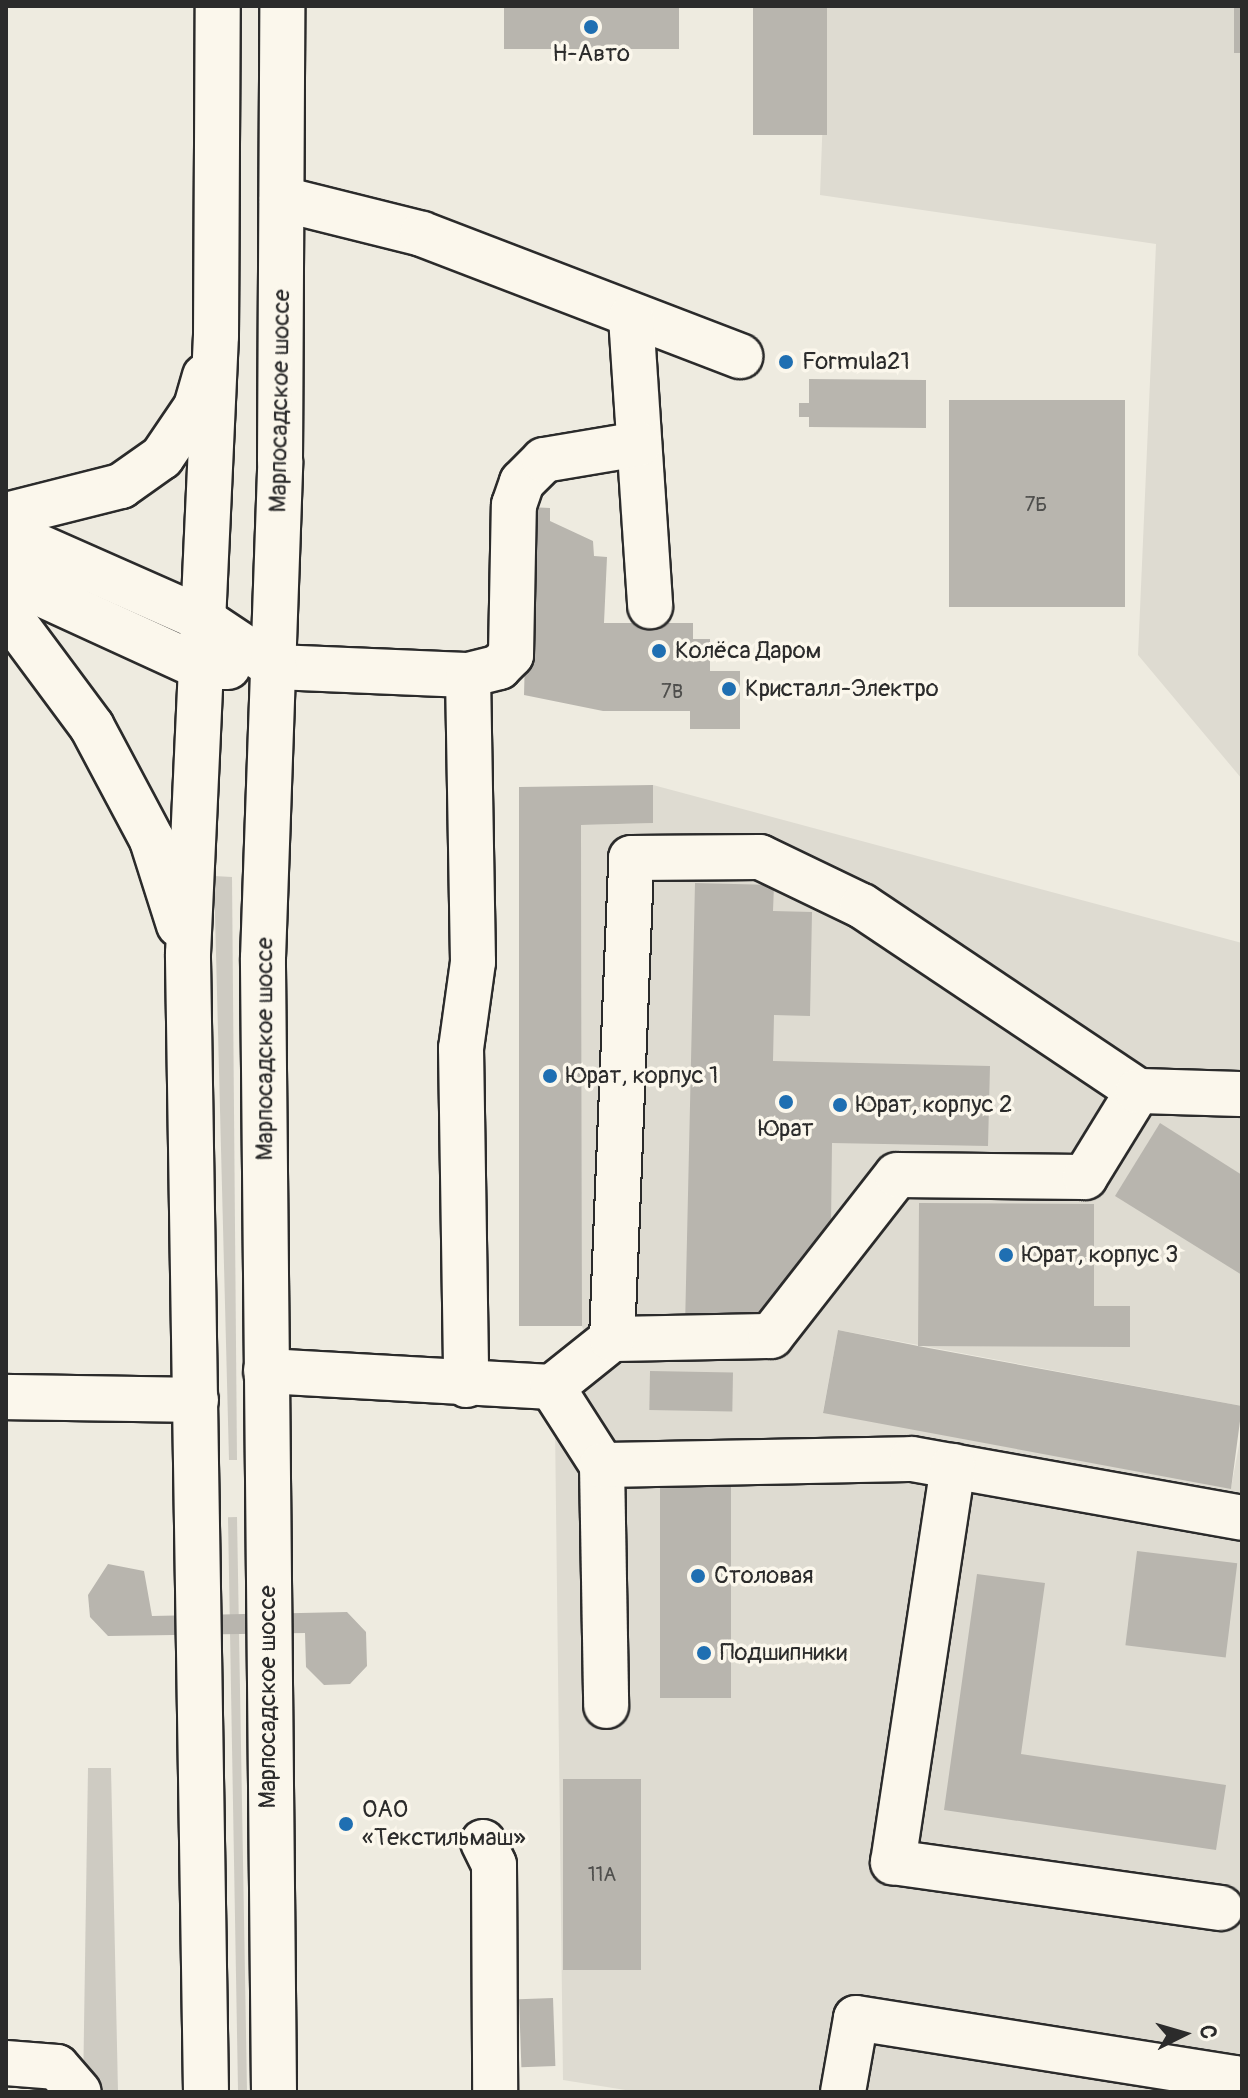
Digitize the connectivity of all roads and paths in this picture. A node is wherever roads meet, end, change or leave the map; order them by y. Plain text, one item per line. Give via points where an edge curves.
1 (218, 6) edge
2 (282, 6) edge
3 (282, 199) junction
4 (631, 317) junction
5 (216, 336) junction
6 (740, 356) dead end
7 (639, 444) junction
8 (6, 515) edge
9 (6, 532) edge
10 (650, 606) dead end
11 (7, 608) edge
12 (202, 619) junction
13 (200, 667) junction
14 (274, 667) junction
15 (468, 675) junction
16 (188, 954) junction
17 (1138, 1091) junction
18 (1242, 1094) edge
19 (612, 1339) junction
20 (266, 1371) junction
21 (466, 1385) junction
22 (552, 1387) junction
23 (6, 1397) edge
24 (196, 1400) junction
25 (602, 1465) junction
26 (953, 1466) junction
27 (1242, 1518) edge
28 (606, 1706) dead end
29 (483, 1842) dead end
30 (1221, 1908) dead end
31 (6, 2063) edge
32 (79, 2092) edge
33 (206, 2092) edge
34 (274, 2092) edge
35 (495, 2092) edge
36 (843, 2092) edge
37 (1231, 2092) edge

1 - 5 main road
2 - 3 main road, Марпосадское шоссе
3 - 4 main road via 422,234
3 - 14 main road, Марпосадское шоссе
4 - 6 main road
4 - 7 main road
5 - 8 main road via 196,407 162,457 121,486
5 - 12 main road
7 - 10 main road
7 - 15 main road via 544,460 522,482 514,505 511,655 499,667
9 - 12 main road
11 - 13 main road
11 - 16 main road via 92,727 152,840
12 - 13 main road
12 - 14 main road
13 - 14 main road
13 - 16 main road
14 - 15 main road
14 - 20 main road, Марпосадское шоссе via 263,958
15 - 21 main road via 473,962 461,1048
16 - 24 main road
17 - 18 main road
17 - 19 main road via 1085,1177 897,1175 771,1336
17 - 19 main road via 862,906 760,857 631,858
19 - 22 main road
20 - 21 main road
20 - 34 main road, Марпосадское шоссе
21 - 22 main road
22 - 25 main road
23 - 24 main road
24 - 33 main road
25 - 26 main road via 912,1459
25 - 28 main road
26 - 27 main road
26 - 30 main road via 893,1862
29 - 35 main road via 494,1865
31 - 32 main road via 57,2067
36 - 37 main road via 856,2018 1234,2078

